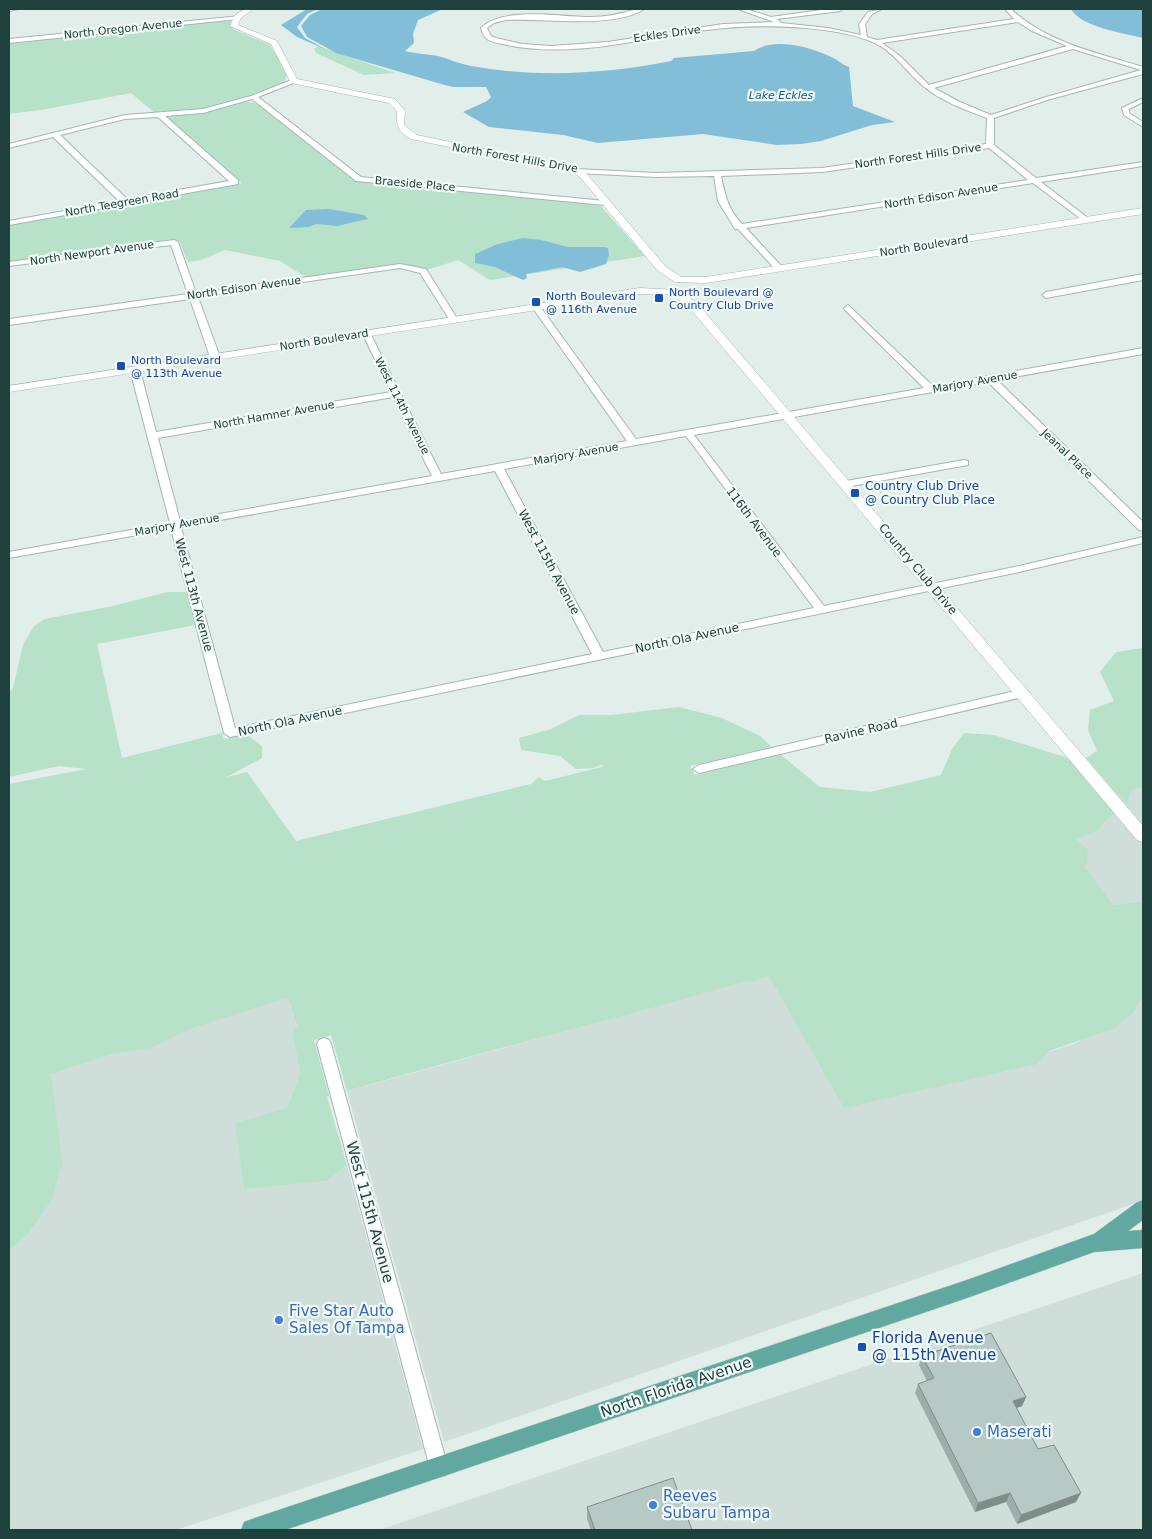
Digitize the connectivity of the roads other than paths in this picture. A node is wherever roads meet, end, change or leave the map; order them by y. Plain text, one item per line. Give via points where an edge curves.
1 (9, 9) edge
2 (15, 9) edge
3 (249, 9) edge
4 (641, 9) edge
5 (741, 9) edge
6 (840, 9) edge
7 (878, 9) edge
8 (1008, 9) edge
9 (238, 17) junction
10 (770, 19) junction
11 (1017, 20) junction
12 (788, 25) junction
13 (864, 37) junction
14 (9, 41) edge
15 (873, 42) junction
16 (1075, 46) junction
17 (1143, 71) edge
18 (294, 81) junction
19 (928, 87) junction
20 (252, 97) junction
21 (1143, 100) edge
22 (158, 113) junction
23 (991, 118) junction
24 (1143, 125) edge
25 (55, 135) junction
26 (9, 146) edge
27 (990, 146) junction
28 (1143, 164) edge
29 (577, 170) junction
30 (717, 174) junction
31 (1033, 181) junction
32 (125, 202) junction
33 (605, 203) junction
34 (1142, 213) edge
35 (1085, 220) junction
36 (9, 223) edge
37 (738, 227) junction
38 (9, 264) edge
39 (661, 268) junction
40 (780, 269) junction
41 (1143, 277) edge
42 (684, 285) junction
43 (668, 287) junction
44 (1046, 294) dead end
45 (194, 295) junction
46 (692, 304) junction
47 (536, 307) junction
48 (848, 308) dead end
49 (454, 320) junction
50 (9, 322) edge
51 (366, 333) junction
52 (1143, 351) edge
53 (215, 357) junction
54 (135, 370) junction
55 (991, 379) junction
56 (9, 389) edge
57 (932, 390) junction
58 (397, 394) junction
59 (788, 416) junction
60 (689, 434) junction
61 (152, 436) junction
62 (634, 444) junction
63 (964, 463) dead end
64 (498, 467) junction
65 (438, 478) junction
66 (846, 484) junction
67 (176, 525) junction
68 (1143, 528) edge
69 (1143, 540) edge
70 (9, 556) edge
71 (932, 586) junction
72 (820, 609) junction
73 (599, 656) junction
74 (1022, 693) junction
75 (230, 733) joint
76 (700, 769) dead end
77 (1143, 836) edge
78 (324, 1044) dead end
79 (1143, 1209) edge
80 (1143, 1239) edge
81 (1099, 1242) junction
82 (439, 1468) junction
83 (252, 1530) edge

1 - 2 street
3 - 9 street
4 - 12 street, Eckles Drive via 594,18 518,17 492,22 484,28 488,36 502,42 565,47 724,26
5 - 10 street
6 - 10 street
7 - 13 street via 870,13 862,24
8 - 11 street
9 - 14 street, North Oregon Avenue
9 - 18 street via 234,26 274,43
10 - 12 street
11 - 15 street
11 - 16 street
12 - 13 street, Eckles Drive
13 - 15 street, Eckles Drive
15 - 19 street, Eckles Drive via 888,48
16 - 17 street
16 - 19 street
17 - 23 street
18 - 20 street
18 - 29 street, North Forest Hills Drive via 392,101 401,111 400,125 414,137
19 - 23 street, Eckles Drive
20 - 22 street via 203,111
20 - 33 street, Braeside Place via 359,179
21 - 24 street via 1125,108 1126,114
22 - 25 street via 125,117
22 - 32 street, North Teegreen Road via 235,182
23 - 27 street, North Forest Hills Drive
25 - 26 street
25 - 32 street
27 - 30 street, North Forest Hills Drive via 822,170
27 - 31 street
28 - 31 street, North Edison Avenue
29 - 30 street, North Forest Hills Drive via 656,176
29 - 33 street
30 - 37 street via 722,201
31 - 35 street
31 - 37 street, North Edison Avenue
32 - 36 street, North Teegreen Road
33 - 39 street
34 - 35 street, North Boulevard
35 - 40 street, North Boulevard
37 - 40 street
38 - 45 street, North Newport Avenue via 174,242
39 - 42 street
39 - 43 street
40 - 42 street, North Boulevard
41 - 44 street
42 - 43 street, North Boulevard
42 - 46 street, Country Club Drive
43 - 46 street, Country Club Drive
43 - 47 street, North Boulevard
45 - 49 street, North Edison Avenue via 400,266 423,272
45 - 50 street, North Edison Avenue
45 - 53 street
46 - 59 street, Country Club Drive
47 - 49 street, North Boulevard
47 - 62 street
48 - 57 street
49 - 51 street, North Boulevard
51 - 53 street, North Boulevard
51 - 58 street, West 114th Avenue
52 - 55 street, Marjory Avenue
53 - 54 street, North Boulevard
54 - 56 street, North Boulevard
54 - 61 street, West 113th Avenue
55 - 57 street, Marjory Avenue
55 - 68 street, Jeanal Place
57 - 59 street, Marjory Avenue
58 - 61 street, North Hamner Avenue
58 - 65 street, West 114th Avenue
59 - 60 street, Marjory Avenue
59 - 66 street, Country Club Drive
60 - 62 street, Marjory Avenue
60 - 72 street, 116th Avenue
61 - 67 street, West 113th Avenue
62 - 64 street, Marjory Avenue
63 - 66 street
64 - 65 street, Marjory Avenue
64 - 73 street, West 115th Avenue
65 - 67 street, Marjory Avenue
66 - 71 street, Country Club Drive
67 - 70 street, Marjory Avenue
67 - 75 street, West 113th Avenue
69 - 71 street, North Ola Avenue
71 - 72 street, North Ola Avenue
71 - 74 street, Country Club Drive
72 - 73 street, North Ola Avenue
73 - 75 street, North Ola Avenue
74 - 76 street, Ravine Road
74 - 77 street, Country Club Drive
78 - 82 street, West 115th Avenue
79 - 81 main road, North Florida Avenue
80 - 81 main road, North Florida Avenue
81 - 82 main road, North Florida Avenue
82 - 83 main road, North Florida Avenue

